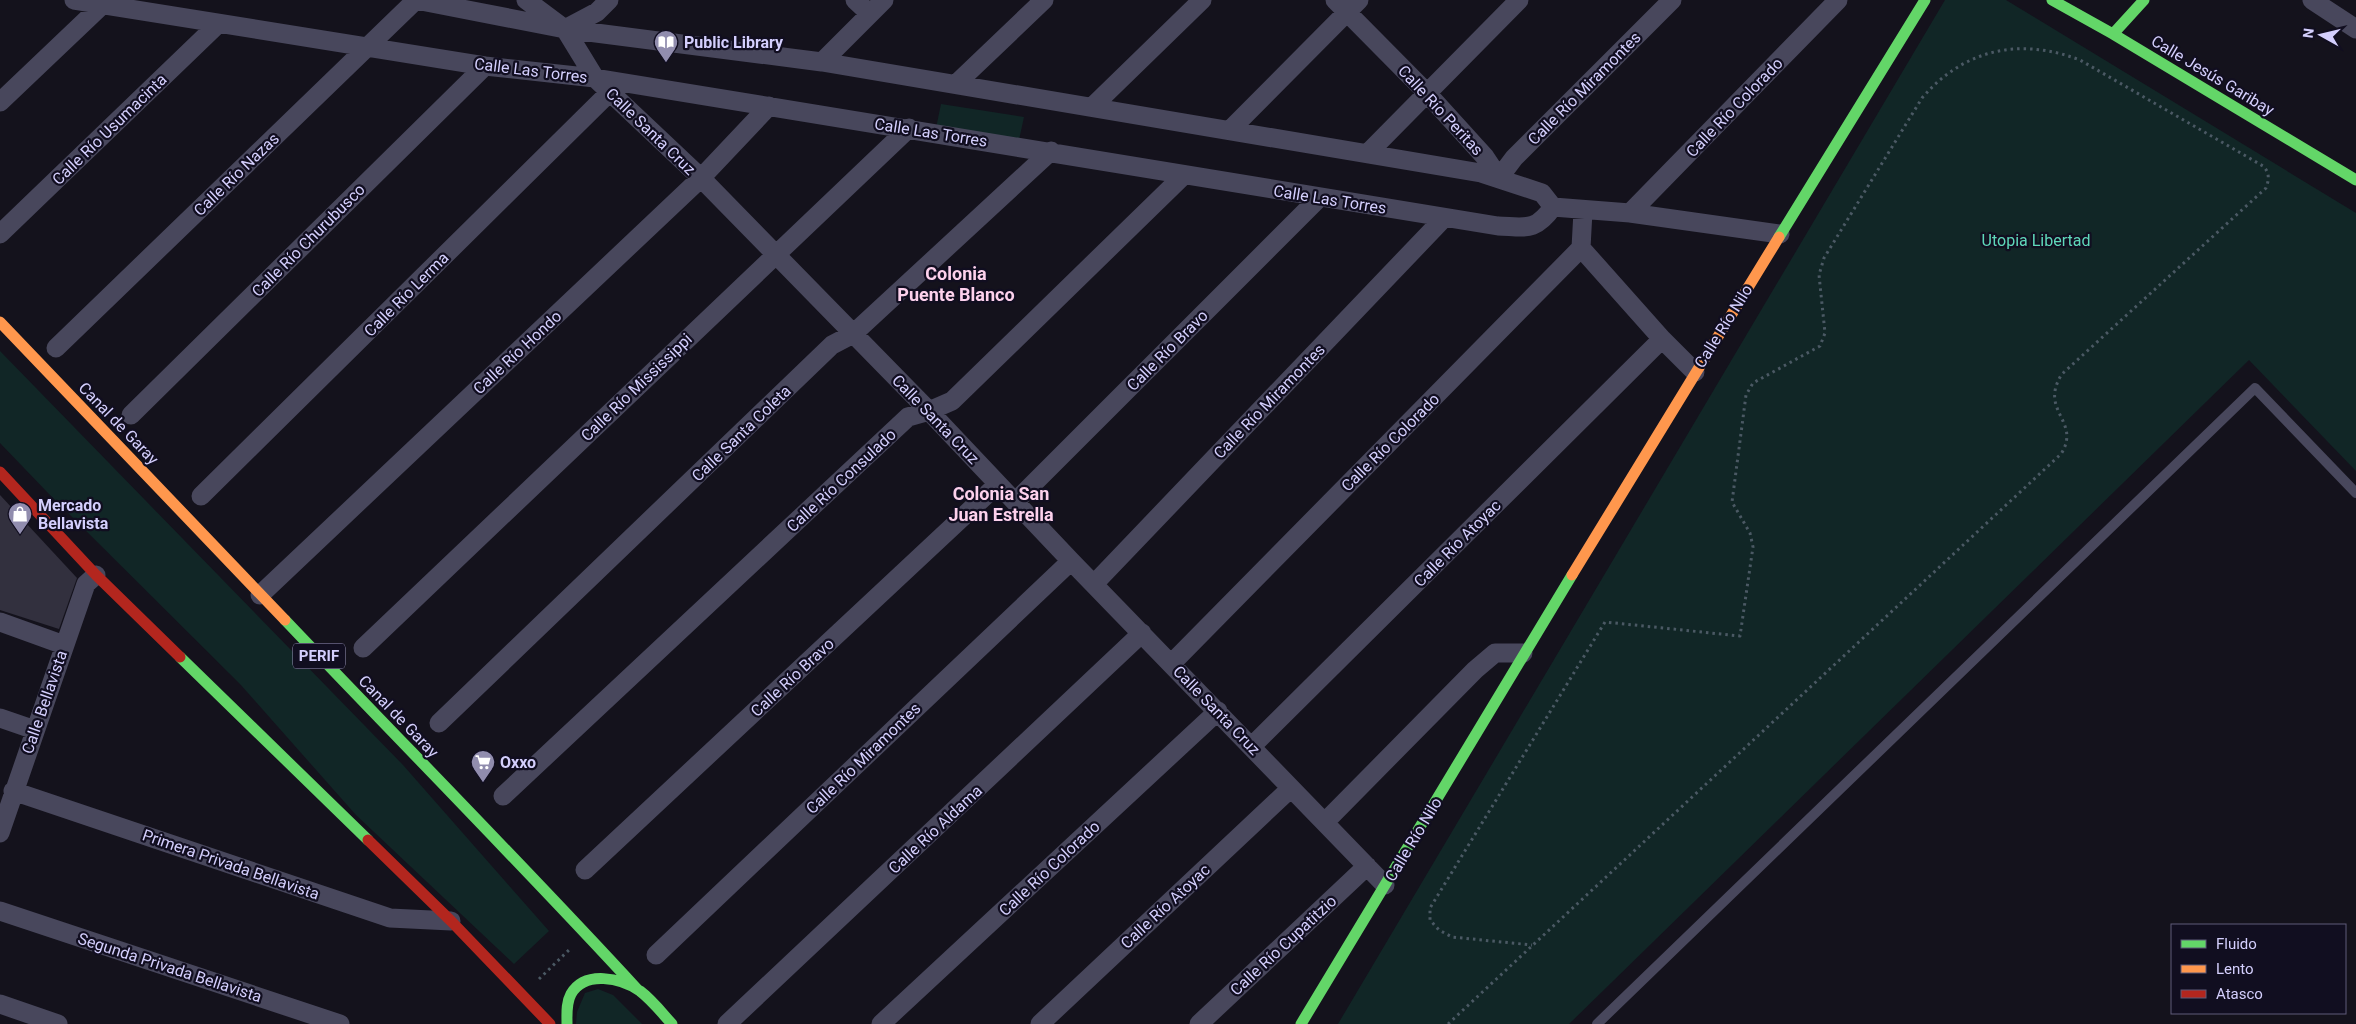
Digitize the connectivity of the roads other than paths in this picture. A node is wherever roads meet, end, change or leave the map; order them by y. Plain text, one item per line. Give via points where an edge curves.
1 (74, 0) edge
2 (416, 0) edge
3 (526, 0) edge
4 (609, 0) edge
5 (855, 0) edge
6 (884, 0) edge
7 (1044, 0) edge
8 (1202, 0) edge
9 (1519, 0) edge
10 (1672, 0) edge
11 (1838, 0) edge
12 (1925, 0) edge
13 (2052, 0) edge
14 (2144, 0) edge
15 (2312, 0) edge
16 (1347, 4) edge
17 (102, 5) junction
18 (870, 14) junction
19 (217, 25) junction
20 (2356, 28) edge
21 (565, 29) junction
22 (2113, 34) junction
23 (366, 48) junction
24 (822, 62) junction
25 (485, 66) junction
26 (595, 78) junction
27 (957, 83) junction
28 (611, 91) junction
29 (1426, 92) junction
30 (0, 102) edge
31 (769, 106) junction
32 (1092, 107) junction
33 (909, 128) junction
34 (1230, 130) junction
35 (1051, 151) junction
36 (1368, 153) junction
37 (1184, 175) junction
38 (701, 178) junction
39 (1499, 178) junction
40 (2356, 180) edge
41 (1319, 198) junction
42 (1553, 207) junction
43 (1583, 211) junction
44 (1630, 213) junction
45 (1444, 218) junction
46 (0, 234) edge
47 (1780, 234) junction
48 (1581, 248) junction
49 (775, 254) junction
50 (0, 322) edge
51 (853, 334) junction
52 (1662, 339) junction
53 (56, 348) dead end
54 (1695, 372) junction
55 (929, 411) junction
56 (131, 415) dead end
57 (0, 472) edge
58 (998, 484) junction
59 (2356, 493) edge
60 (201, 496) dead end
61 (1015, 502) junction
62 (1070, 561) junction
63 (91, 580) junction
64 (1094, 584) junction
65 (260, 595) junction
66 (0, 622) edge
67 (1142, 633) junction
68 (64, 645) junction
69 (363, 648) dead end
70 (1523, 653) junction
71 (1172, 663) junction
72 (1218, 711) junction
73 (0, 718) edge
74 (439, 723) dead end
75 (35, 730) junction
76 (1252, 746) junction
77 (1291, 788) junction
78 (13, 791) junction
79 (503, 796) dead end
80 (1324, 822) junction
81 (1, 829) edge
82 (1367, 866) junction
83 (586, 870) dead end
84 (1385, 885) junction
85 (0, 911) edge
86 (451, 921) junction
87 (656, 955) dead end
88 (637, 989) junction
89 (0, 1004) edge
90 (58, 1024) edge
91 (340, 1024) edge
92 (550, 1024) edge
93 (567, 1024) edge
94 (672, 1024) edge
95 (727, 1024) edge
96 (880, 1024) edge
97 (1040, 1024) edge
98 (1199, 1024) edge
99 (1301, 1024) edge
100 (1597, 1024) edge

1 - 17 street, Calle Las Torres
2 - 21 street
2 - 23 street, Calle Río Nazas
3 - 21 street, Calle Santa Cruz
4 - 21 street via 597,12
5 - 18 street
6 - 18 street
7 - 27 street
8 - 32 street
9 - 29 street
10 - 39 street, Calle Río Miramontes via 1514,158
11 - 44 street, Calle Río Colorado
12 - 47 main road, Calle Río Nilo
13 - 22 main road, Calle Jesús Garibay
14 - 22 main road
15 - 20 street
16 - 29 street, Calle Río Peritas
16 - 34 street
17 - 19 street, Calle Las Torres
17 - 30 street
18 - 24 street
19 - 23 street, Calle Las Torres
19 - 46 street, Calle Río Usumacinta
21 - 24 street
21 - 26 street, Calle Santa Cruz
22 - 40 main road, Calle Jesús Garibay
23 - 25 street, Calle Las Torres
23 - 53 street, Calle Río Nazas
24 - 27 street
25 - 26 street, Calle Las Torres
25 - 56 street, Calle Río Churubusco
26 - 28 street, Calle Santa Cruz
26 - 31 street, Calle Las Torres
27 - 32 street
28 - 38 street, Calle Santa Cruz
28 - 60 street, Calle Río Lerma
29 - 36 street
29 - 39 street, Calle Río Peritas via 1485,157
31 - 33 street, Calle Las Torres
31 - 38 street, Calle Río Hondo
32 - 34 street
33 - 35 street, Calle Las Torres
33 - 49 street, Calle Río Mississippi
34 - 36 street
35 - 37 street, Calle Las Torres
35 - 51 street, Calle Santa Coleta
36 - 39 street
37 - 41 street, Calle Las Torres
37 - 55 street, Calle Río Consulado via 952,401
38 - 49 street, Calle Santa Cruz
38 - 65 street, Calle Río Hondo
39 - 42 street via 1542,193
41 - 45 street, Calle Las Torres
41 - 61 street, Calle Río Bravo
42 - 43 street
42 - 45 street, Calle Las Torres via 1543,221 1530,227
43 - 44 street
43 - 48 street
44 - 47 street
45 - 64 street, Calle Río Miramontes
47 - 54 main road, Calle Río Nilo
48 - 52 street
48 - 71 street, Calle Río Colorado
49 - 51 street, Calle Santa Cruz
49 - 69 street, Calle Río Mississippi
50 - 65 main road, Canal de Garay / PERIF
51 - 55 street, Calle Santa Cruz
51 - 74 street, Calle Santa Coleta via 832,345
52 - 54 street
52 - 76 street, Calle Río Atoyac
54 - 70 main road, Calle Río Nilo
55 - 58 street, Calle Santa Cruz
55 - 79 street, Calle Río Consulado via 908,417
57 - 63 main road
58 - 61 street, Calle Santa Cruz
58 - 83 street, Calle Río Bravo
59 - 100 lane via 2255,388
61 - 62 street, Calle Santa Cruz
62 - 64 street, Calle Santa Cruz
62 - 87 street, Calle Río Miramontes
63 - 68 street, Calle Bellavista
63 - 86 main road
64 - 67 street, Calle Santa Cruz
65 - 88 main road, Canal de Garay / PERIF via 556,900
66 - 68 street
67 - 71 street, Calle Santa Cruz
67 - 95 street, Calle Río Aldama
68 - 75 street, Calle Bellavista
70 - 80 street via 1495,653 1474,670
70 - 84 main road, Calle Río Nilo
71 - 72 street, Calle Santa Cruz
72 - 76 street, Calle Santa Cruz
72 - 96 street, Calle Río Colorado
73 - 75 street
75 - 78 street, Calle Bellavista
76 - 77 street, Calle Santa Cruz
77 - 80 street, Calle Santa Cruz
77 - 97 street, Calle Río Atoyac
78 - 81 street, Calle Bellavista
78 - 86 street, Primera Privada Bellavista via 390,918
80 - 82 street, Calle Santa Cruz
82 - 84 street, Calle Santa Cruz
82 - 98 street, Calle Río Cupatitzio
84 - 99 main road, Calle Río Nilo
85 - 91 street, Segunda Privada Bellavista
86 - 92 main road
88 - 93 main road via 595,977 578,984 568,999
88 - 94 main road, Canal de Garay / PERIF
89 - 90 street

